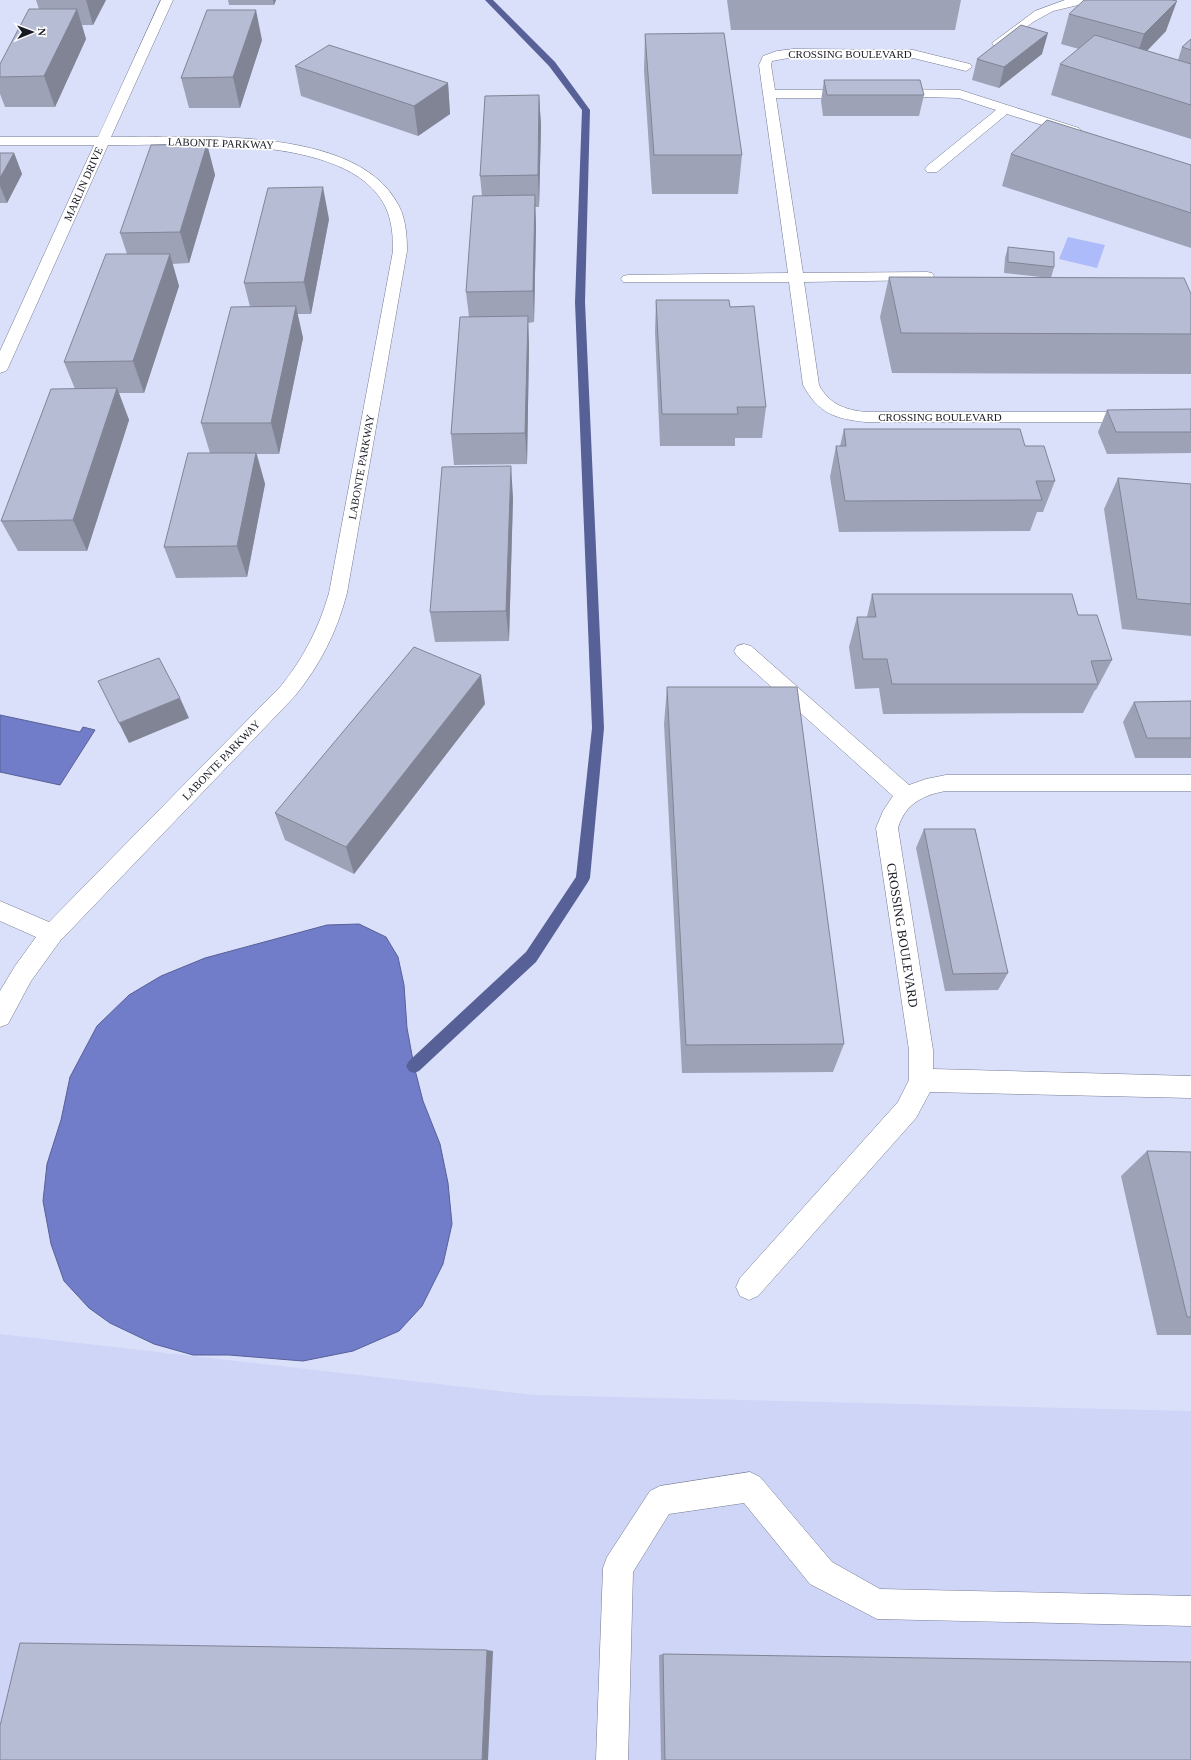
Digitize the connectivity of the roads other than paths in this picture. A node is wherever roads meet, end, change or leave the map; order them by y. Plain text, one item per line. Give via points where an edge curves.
1 (167, 0) edge
2 (1087, 0) edge
3 (990, 49) edge
4 (978, 58) edge
5 (966, 67) junction
6 (949, 84) junction
7 (878, 93) edge
8 (769, 94) junction
9 (863, 94) edge
10 (1006, 108) junction
11 (1089, 136) edge
12 (0, 141) edge
13 (102, 142) junction
14 (932, 169) dead end
15 (927, 276) edge
16 (797, 277) junction
17 (628, 279) dead end
18 (0, 368) edge
19 (1191, 417) edge
20 (744, 651) dead end
21 (1191, 784) edge
22 (907, 796) junction
23 (0, 911) edge
24 (52, 934) junction
25 (0, 1016) edge
26 (921, 1080) junction
27 (1191, 1087) edge
28 (749, 1287) dead end
29 (1191, 1611) edge
30 (612, 1760) edge

1 - 13 street, MARLIN DRIVE
2 - 3 street via 1066,2 1042,10
4 - 5 street
5 - 6 street
5 - 8 street, CROSSING BOULEVARD via 913,54 786,54 771,57 765,65
6 - 7 street
6 - 10 street via 960,94
8 - 9 street
8 - 16 street, CROSSING BOULEVARD
10 - 11 street
10 - 14 street
12 - 13 street, LABONTE PARKWAY
13 - 18 street, MARLIN DRIVE
13 - 24 street, LABONTE PARKWAY via 266,143 324,155 364,176 381,190 396,218 400,250 338,593 333,615 316,653 288,691
15 - 16 street
16 - 17 street
16 - 19 street, CROSSING BOULEVARD via 811,385 820,401 842,414 866,417
20 - 22 street
21 - 22 street, CROSSING BOULEVARD via 946,783 928,785
22 - 26 street, CROSSING BOULEVARD via 889,817 887,828 921,1050
23 - 24 street
24 - 25 street, LABONTE PARKWAY via 26,966
26 - 27 street
26 - 28 street, CROSSING BOULEVARD via 907,1110
29 - 30 street via 877,1604 821,1573 750,1487 660,1501 618,1568

